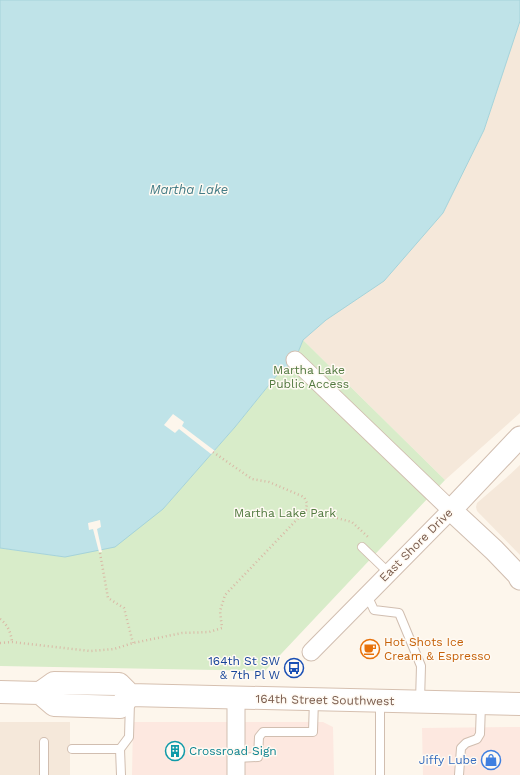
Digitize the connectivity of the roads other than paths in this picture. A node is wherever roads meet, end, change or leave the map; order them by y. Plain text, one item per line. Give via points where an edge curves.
1 (295, 360) dead end
2 (520, 437) edge
3 (451, 510) junction
4 (362, 548) dead end
5 (389, 573) junction
6 (520, 579) edge
7 (367, 595) junction
8 (311, 652) dead end
9 (0, 692) edge
10 (130, 695) junction
11 (236, 698) junction
12 (314, 700) junction
13 (380, 701) junction
14 (420, 702) junction
15 (482, 703) junction
16 (520, 704) edge
17 (44, 742) dead end
18 (72, 749) dead end
19 (120, 749) junction
20 (236, 758) junction
21 (44, 775) edge
22 (121, 775) edge
23 (236, 775) edge
24 (380, 775) edge
25 (459, 775) edge

1 - 3 street
2 - 3 street, East Shore Drive
3 - 5 street, East Shore Drive
3 - 6 street via 494,550
4 - 5 lane
5 - 7 street, East Shore Drive
7 - 8 street, East Shore Drive
7 - 14 lane via 374,610 399,613 421,666
9 - 10 main road via 40,693 54,683 119,684
10 - 11 main road, 164th Street Southwest
10 - 19 lane via 129,737
11 - 12 main road, 164th Street Southwest
11 - 20 street
12 - 13 main road, 164th Street Southwest
12 - 20 lane via 313,732 263,732 259,737 258,757
13 - 14 main road, 164th Street Southwest
13 - 24 lane
14 - 15 main road, 164th Street Southwest
15 - 16 main road, 164th Street Southwest
15 - 25 lane via 480,734 477,739 461,748
17 - 21 lane
18 - 19 lane
19 - 22 lane
20 - 23 street

